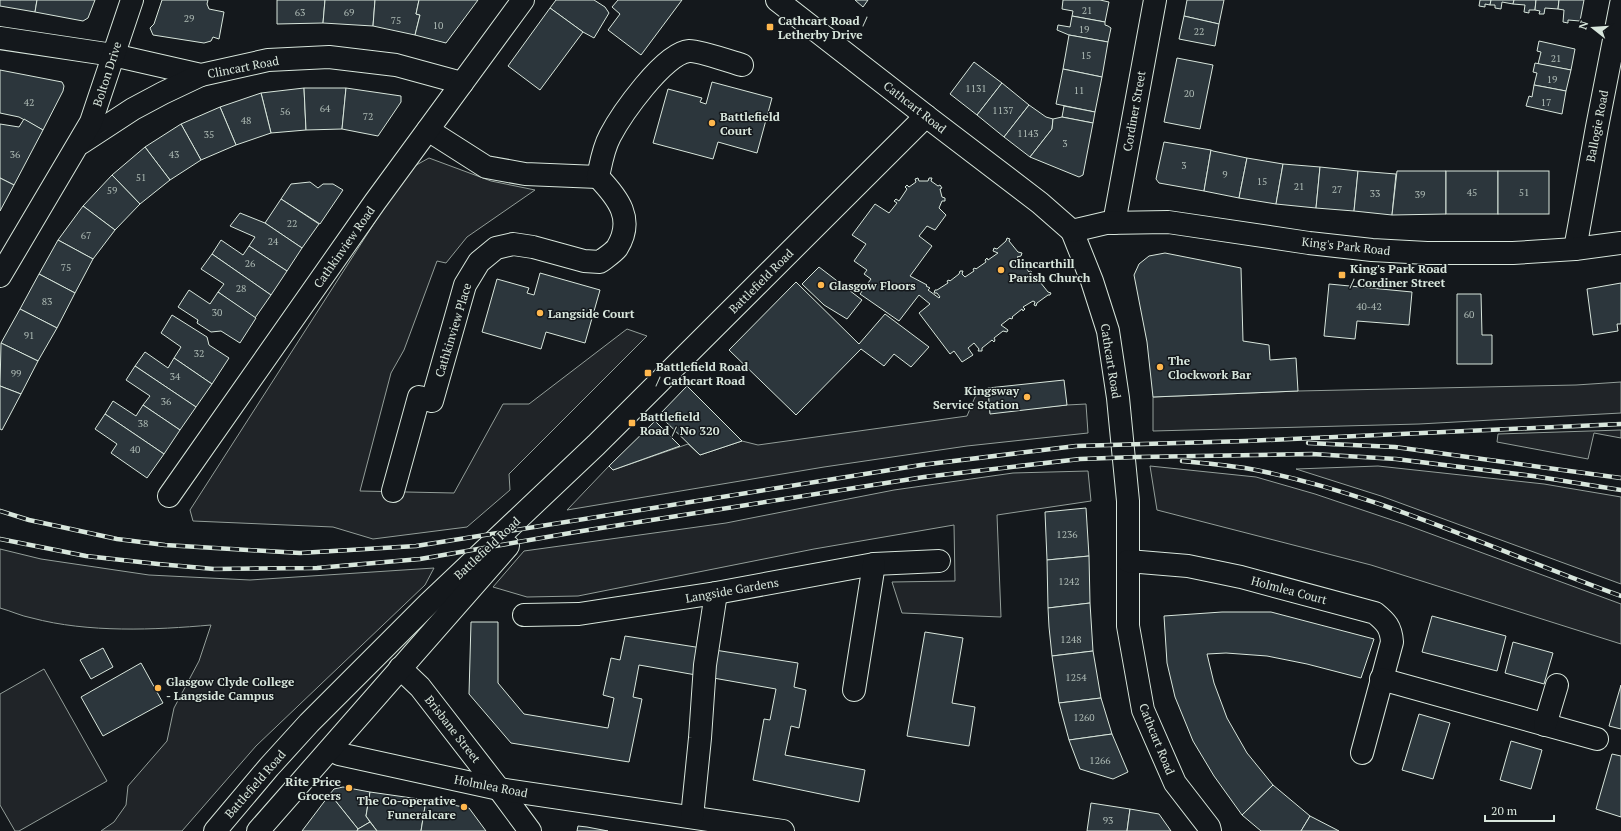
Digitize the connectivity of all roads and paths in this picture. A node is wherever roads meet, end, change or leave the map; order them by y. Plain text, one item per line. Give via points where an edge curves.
1 (132, 0) edge
2 (523, 0) edge
3 (777, 0) edge
4 (1155, 0) edge
5 (1621, 4) edge
6 (0, 38) edge
7 (113, 55) junction
8 (742, 65) dead end
9 (201, 75) junction
10 (462, 83) junction
11 (926, 116) junction
12 (428, 130) junction
13 (78, 146) junction
14 (598, 177) junction
15 (1114, 223) junction
16 (1072, 231) junction
17 (1621, 243) edge
18 (1575, 249) junction
19 (0, 276) edge
20 (596, 445) junction
21 (393, 491) dead end
22 (169, 496) dead end
23 (939, 561) dead end
24 (1128, 561) junction
25 (874, 564) junction
26 (716, 593) junction
27 (524, 615) dead end
28 (380, 652) junction
29 (400, 668) junction
30 (1381, 679) junction
31 (1557, 685) dead end
32 (854, 690) dead end
33 (321, 711) junction
34 (1545, 725) junction
35 (1597, 739) dead end
36 (332, 748) junction
37 (1362, 753) dead end
38 (499, 788) junction
39 (692, 817) junction
40 (1211, 830) edge
41 (215, 831) edge
42 (258, 831) edge
43 (530, 831) edge
44 (783, 831) edge

1 - 7 street, Bolton Drive
2 - 10 street, Cathkinview Road
3 - 11 street, Cathcart Road
4 - 15 street, Cordiner Street
5 - 18 street, Ballogie Road
6 - 7 street, Clincart Road
7 - 9 street, Clincart Road
7 - 13 street, Bolton Drive via 91,122
8 - 14 street via 690,50 676,55 645,84 610,136 602,155
9 - 10 street, Clincart Road via 268,60 329,57 396,65
9 - 13 street, Bolton Drive via 157,96
10 - 12 street, Cathkinview Road
11 - 16 street, Cathcart Road via 1040,202
11 - 20 street, Battlefield Road
12 - 14 street via 486,167 525,174
12 - 22 street, Cathkinview Road
13 - 19 street, Bolton Drive
14 - 21 street, Cathkinview Place via 614,194 623,213 625,231 616,249 600,262 584,261 513,244 496,248 479,262 465,285 432,401 419,397
15 - 16 street, King's Park Road
15 - 18 street, King's Park Road via 1168,222 1372,250 1505,253
16 - 24 street, Cathcart Road via 1092,280 1108,331 1118,398 1128,502
17 - 18 street, King's Park Road
20 - 28 street, Battlefield Road
20 - 29 street, Battlefield Road
23 - 25 street, Langside Gardens
24 - 30 street, Holmlea Court via 1188,566 1241,577 1375,613 1385,621 1392,632 1392,642
24 - 40 street, Cathcart Road via 1128,626 1142,710 1175,783
25 - 26 street, Langside Gardens
25 - 32 street
26 - 27 street, Langside Gardens via 579,614
26 - 39 street via 705,665
28 - 29 street
28 - 33 street, Battlefield Road
29 - 36 street, Battlefield Road
29 - 38 street, Brisbane Street via 420,687
30 - 34 street
30 - 37 street, Holmlea Court
31 - 34 street
33 - 36 street
33 - 41 street, Battlefield Road
34 - 35 street
36 - 38 street, Holmlea Road via 339,754
36 - 42 street, Battlefield Road
38 - 39 street, Holmlea Road
38 - 43 street, Brisbane Street
39 - 44 street, Holmlea Road

